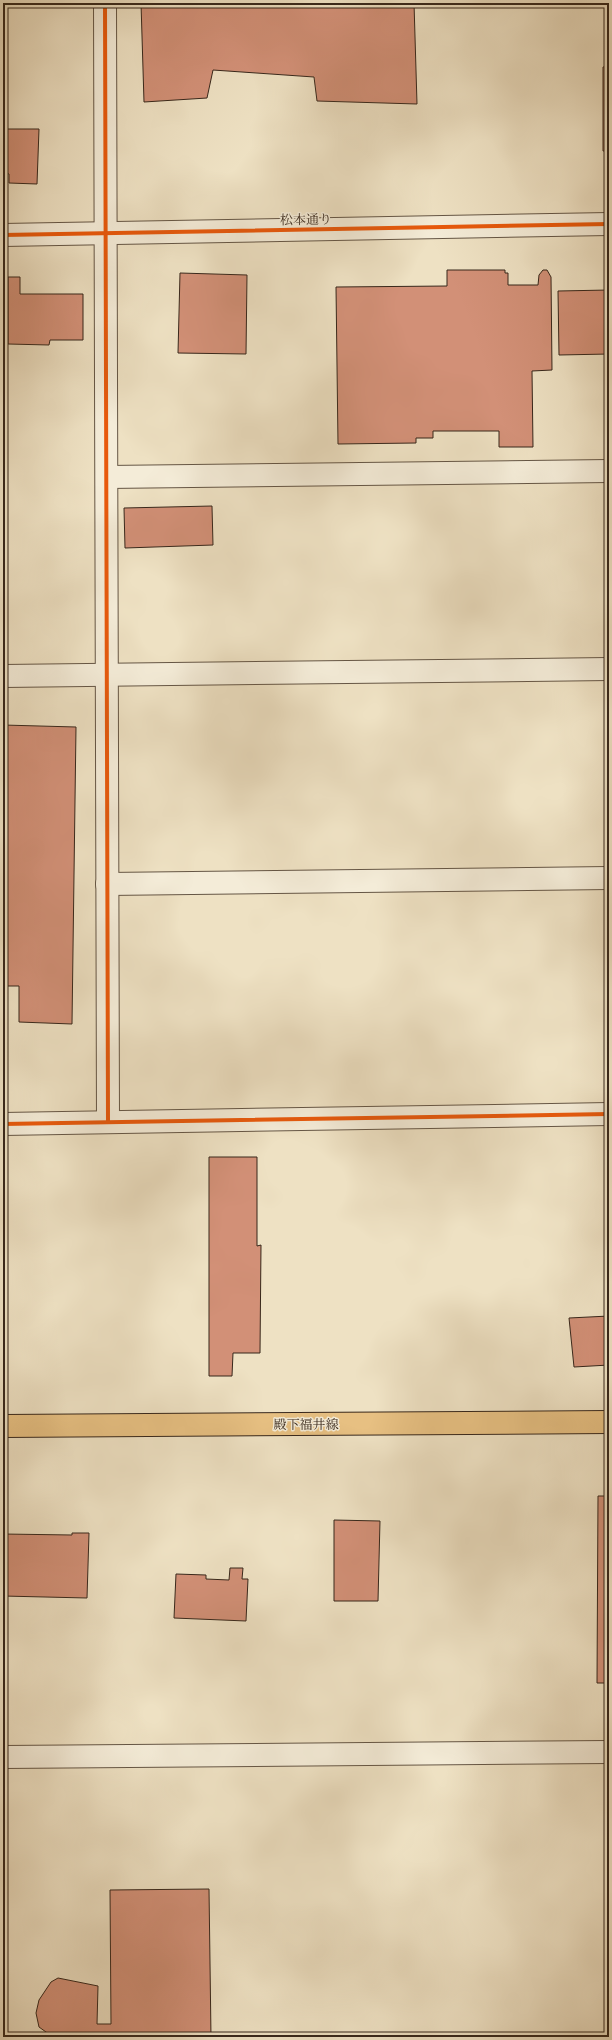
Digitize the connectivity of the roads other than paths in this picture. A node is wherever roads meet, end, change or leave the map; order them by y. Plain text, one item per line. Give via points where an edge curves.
1 (105, 3) edge
2 (609, 224) edge
3 (106, 233) junction
4 (3, 235) edge
5 (609, 471) edge
6 (107, 477) junction
7 (609, 669) edge
8 (107, 675) junction
9 (3, 676) edge
10 (609, 878) edge
11 (107, 884) junction
12 (609, 1114) edge
13 (108, 1122) junction
14 (3, 1124) edge
15 (609, 1422) edge
16 (3, 1426) edge
17 (609, 1752) edge
18 (3, 1757) edge

1 - 3 street
2 - 3 street, 松本通り
3 - 4 street, 松本通り
3 - 6 street
5 - 6 street
6 - 8 street
7 - 8 street
8 - 9 street
8 - 11 street
10 - 11 street
11 - 13 street
12 - 13 street
13 - 14 street
15 - 16 main road, 殿下福井線
17 - 18 street

